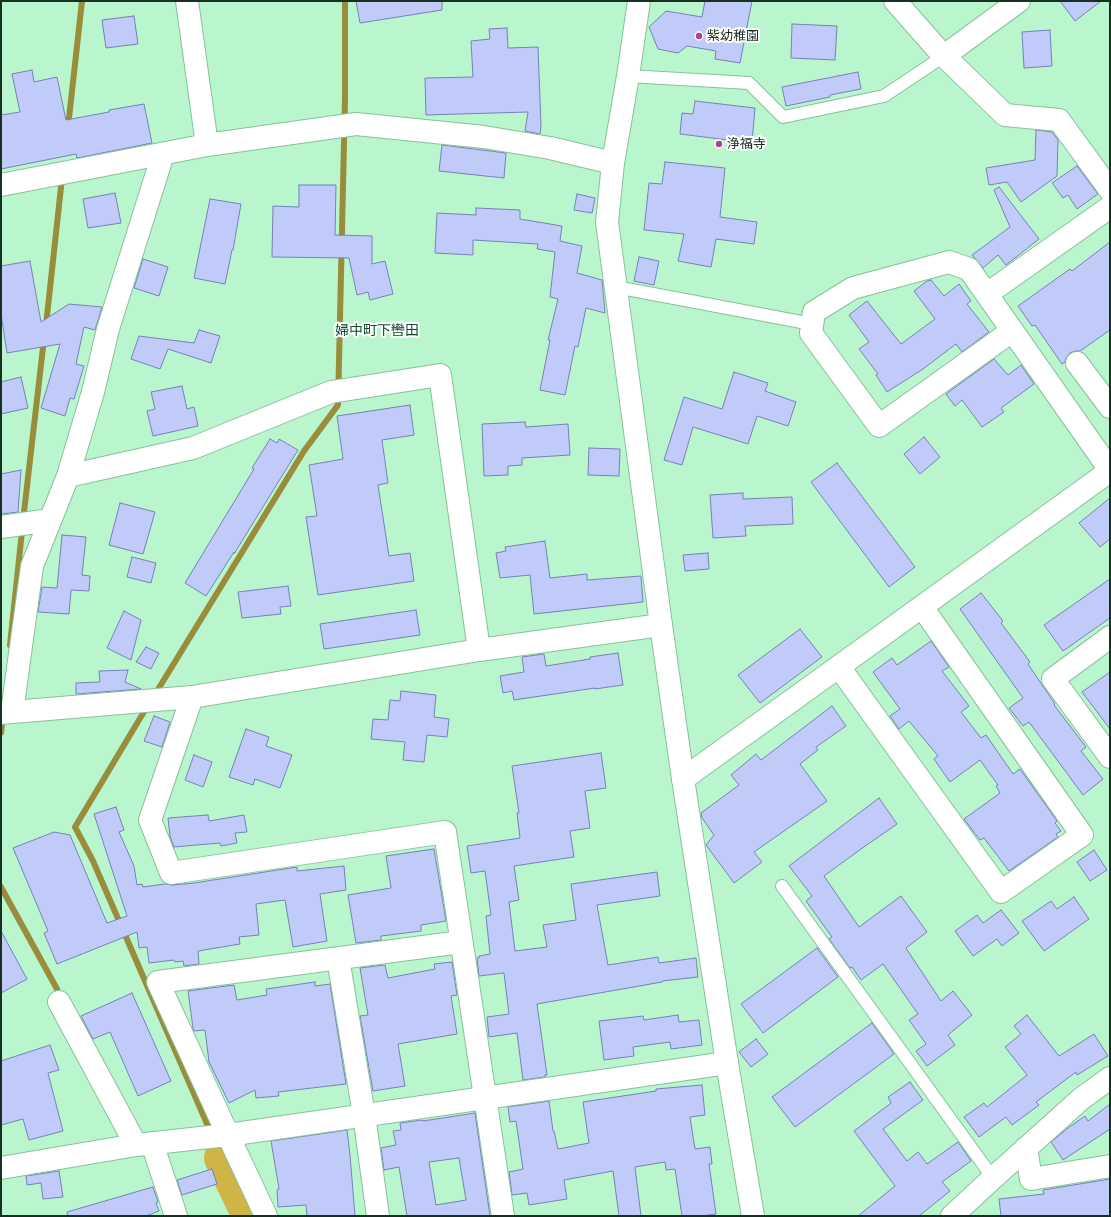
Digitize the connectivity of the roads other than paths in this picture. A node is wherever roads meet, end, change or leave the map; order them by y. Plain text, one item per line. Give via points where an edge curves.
1 (187, 1) edge
2 (640, 1) edge
3 (894, 1) edge
4 (1019, 1) edge
5 (944, 56) junction
6 (628, 76) junction
7 (207, 145) junction
8 (163, 154) junction
9 (614, 163) junction
10 (1, 185) edge
11 (1110, 190) edge
12 (1110, 207) edge
13 (616, 287) junction
14 (987, 294) junction
15 (812, 324) junction
16 (1012, 330) junction
17 (1077, 363) dead end
18 (1110, 406) edge
19 (1110, 471) edge
20 (68, 476) junction
21 (50, 520) junction
22 (1, 527) edge
23 (922, 607) junction
24 (661, 625) junction
25 (1110, 637) edge
26 (479, 650) junction
27 (839, 666) junction
28 (192, 697) junction
29 (6, 712) edge
30 (1110, 757) edge
31 (683, 779) junction
32 (782, 886) dead end
33 (461, 942) junction
34 (338, 958) junction
35 (59, 1002) dead end
36 (727, 1063) junction
37 (1110, 1078) edge
38 (485, 1098) junction
39 (364, 1115) junction
40 (228, 1135) junction
41 (144, 1144) junction
42 (1026, 1148) junction
43 (1110, 1166) edge
44 (1, 1168) edge
45 (993, 1178) junction
46 (176, 1216) edge
47 (266, 1216) edge
48 (378, 1216) edge
49 (503, 1216) edge
50 (753, 1216) edge
51 (952, 1216) edge

1 - 7 street
2 - 6 street
3 - 5 street
4 - 5 street
5 - 6 lane via 884,96 783,117 749,82
5 - 11 street via 1005,115 1059,120
6 - 9 street
7 - 8 street
7 - 9 street via 356,124 484,137 550,148
8 - 10 street
8 - 20 street via 108,329 93,392
9 - 13 street via 607,222
12 - 14 street
13 - 15 lane
13 - 24 street
14 - 15 street via 969,269 949,262 853,288 814,312
14 - 16 street
15 - 16 street via 811,333 879,426
16 - 19 street
17 - 18 street
19 - 23 street
20 - 21 street
20 - 26 street via 194,448 331,392 440,375
21 - 22 street
21 - 29 street via 32,566
23 - 27 street
23 - 27 street via 1082,835 1002,892
24 - 26 street
24 - 31 street
25 - 30 street via 1052,679
26 - 28 street
27 - 31 street
28 - 29 street
28 - 33 street via 150,820 171,873 445,832
31 - 36 street
32 - 45 lane
33 - 34 street
33 - 38 street
34 - 39 street
34 - 40 street via 158,982
35 - 41 street
36 - 38 street
36 - 50 street
37 - 42 street via 1081,1099
38 - 39 street
38 - 49 street
39 - 40 street
39 - 48 street
40 - 41 street
40 - 47 street
41 - 44 street
41 - 46 street
42 - 43 street via 1031,1179
42 - 45 street
45 - 51 street

